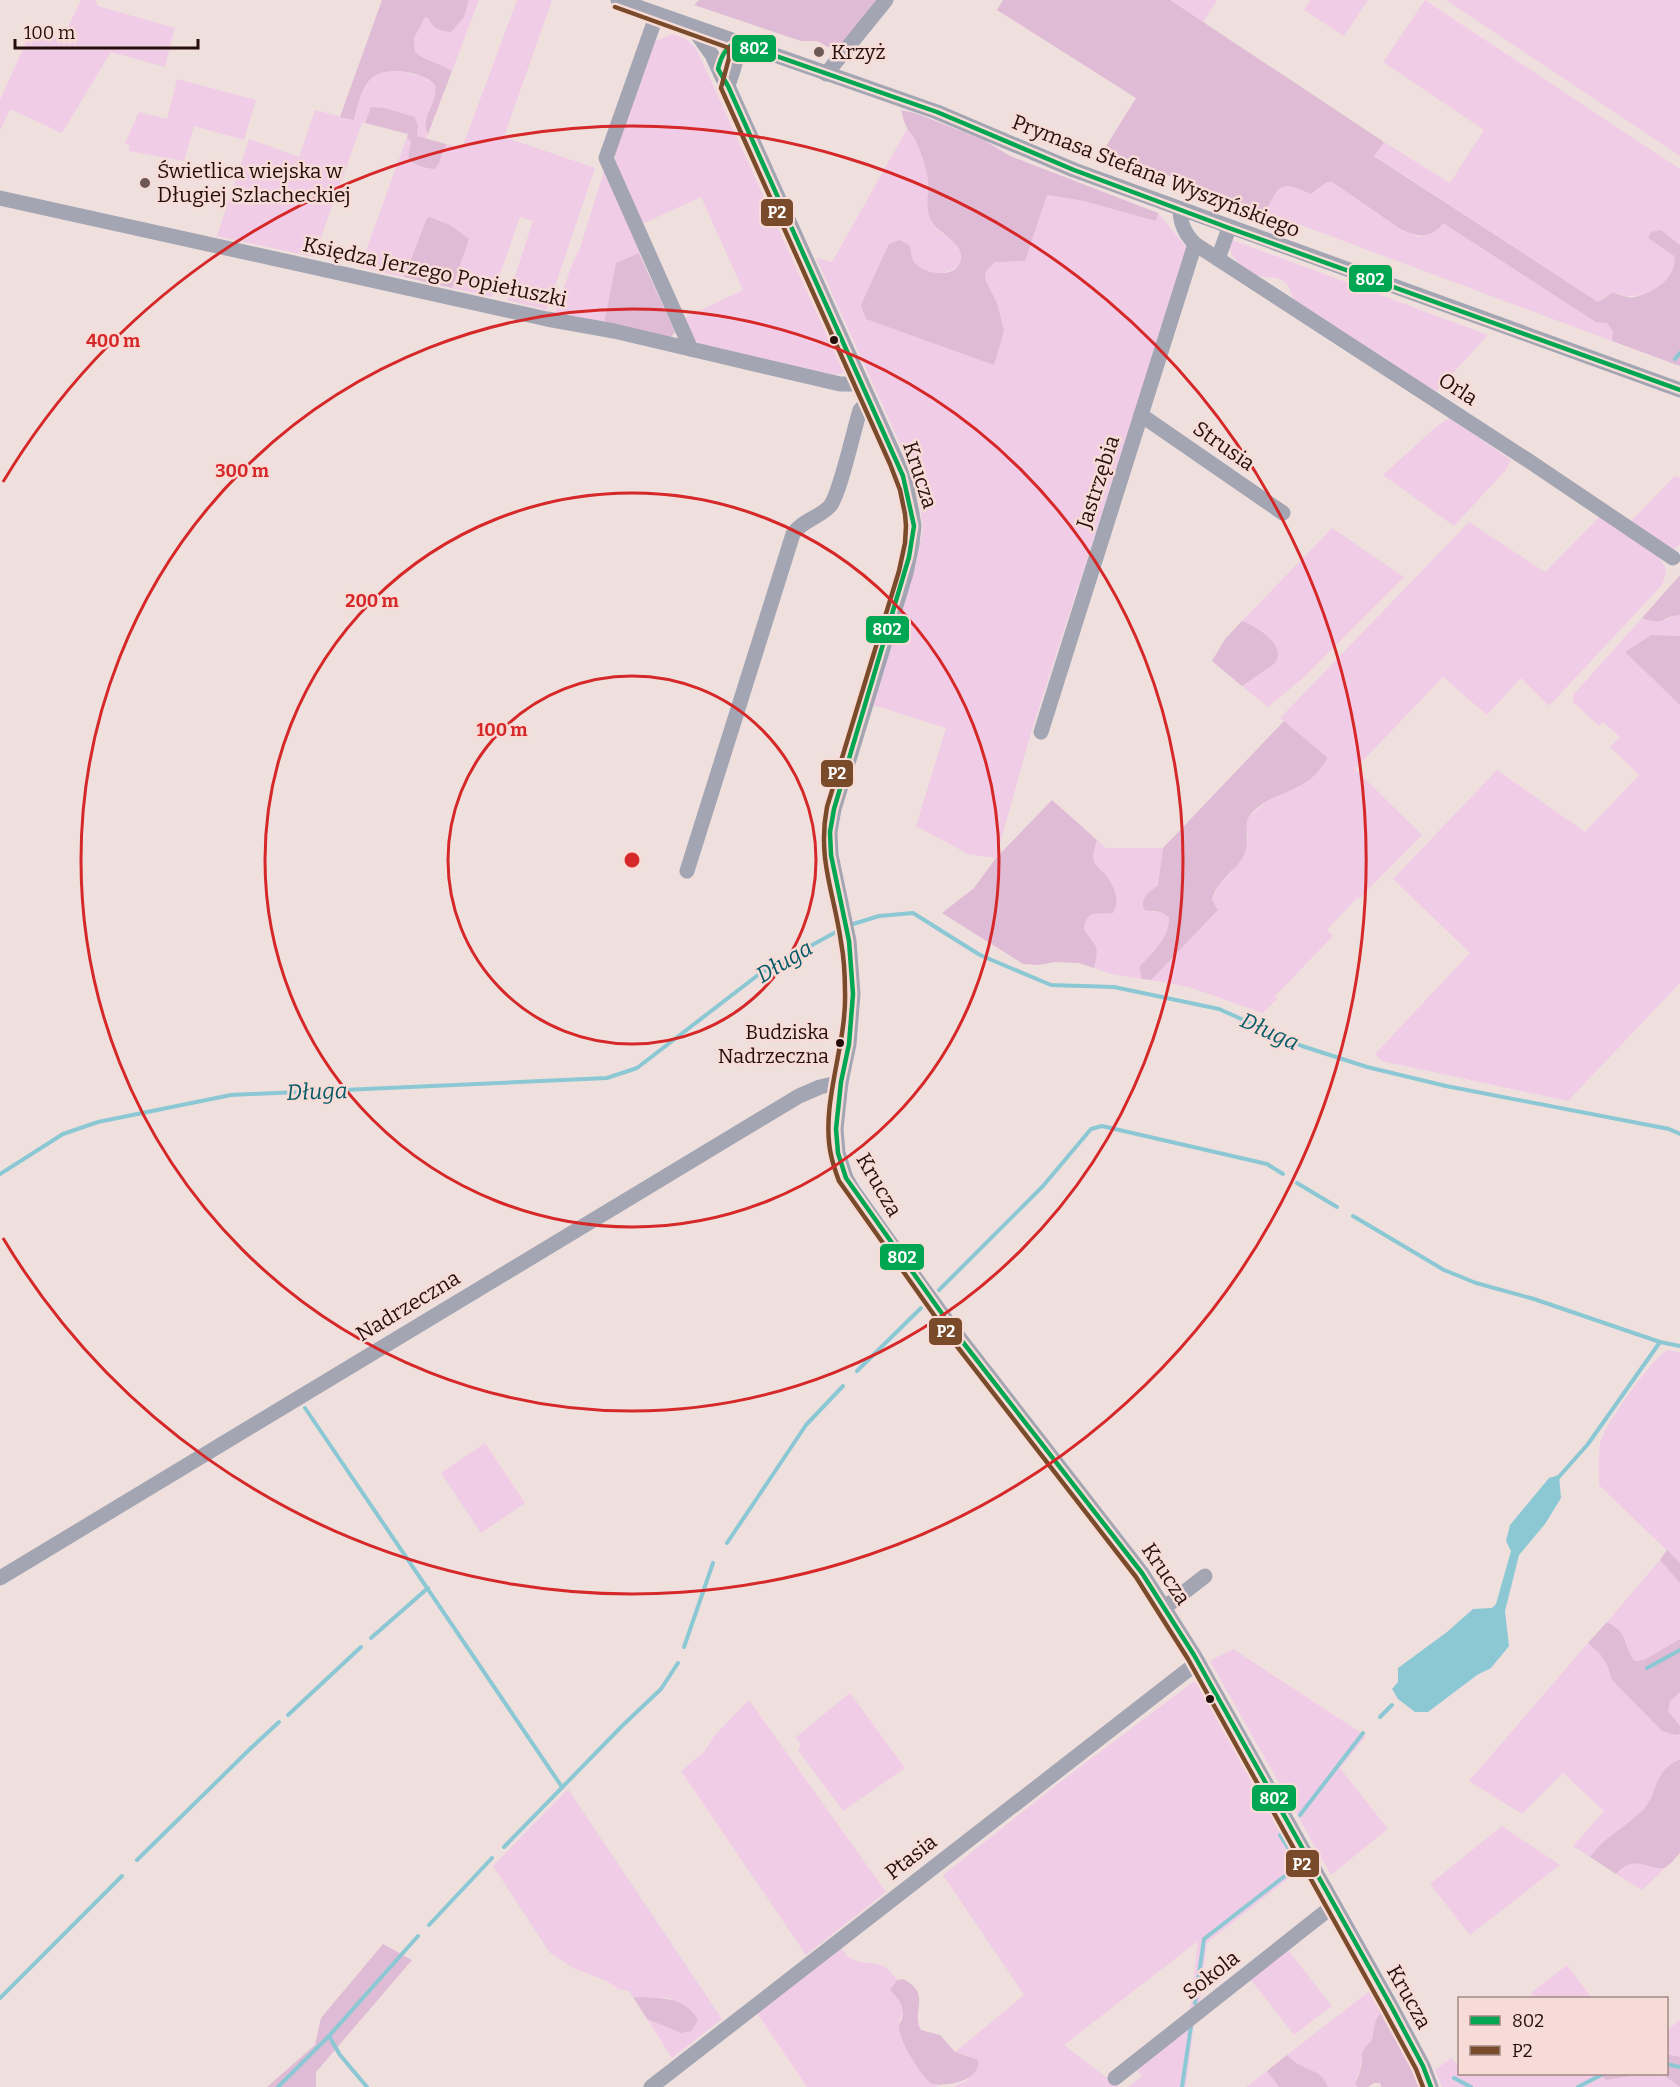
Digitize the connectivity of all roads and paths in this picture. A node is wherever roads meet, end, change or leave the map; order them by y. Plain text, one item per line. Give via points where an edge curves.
1 (618, 0) edge
2 (886, 0) edge
3 (651, 8) edge
4 (692, 27) junction
5 (736, 42) junction
6 (718, 69) junction
7 (826, 74) junction
8 (729, 86) junction
9 (0, 198) edge
10 (1180, 209) junction
11 (1230, 228) junction
12 (1195, 244) junction
13 (1218, 259) junction
14 (691, 349) junction
15 (860, 380) junction
16 (1680, 390) edge
17 (869, 400) junction
18 (1141, 414) junction
19 (1283, 513) dead end
20 (1673, 558) dead end
21 (1041, 732) dead end
22 (687, 871) dead end
23 (842, 1082) junction
24 (1205, 1576) dead end
25 (0, 1578) edge
26 (1164, 1608) junction
27 (1198, 1662) junction
28 (1334, 1905) junction
29 (1115, 2078) dead end
30 (651, 2087) edge
31 (1431, 2087) edge

1 - 3 street, Prymasa Stefana Wyszyńskiego
2 - 7 street
3 - 4 street, Prymasa Stefana Wyszyńskiego
3 - 14 street via 606,158
4 - 5 street, Prymasa Stefana Wyszyńskiego
4 - 6 street, Krucza
5 - 6 street via 724,51
5 - 7 street, Prymasa Stefana Wyszyńskiego
5 - 8 street via 738,52
6 - 8 street, Krucza
7 - 10 street, Prymasa Stefana Wyszyńskiego via 937,112 1074,170
8 - 15 street, Krucza
9 - 14 street, Księdza Jerzego Popiełuszki
10 - 11 street, Prymasa Stefana Wyszyńskiego
10 - 12 street, Orla via 1183,227
11 - 13 street
11 - 16 street, Prymasa Stefana Wyszyńskiego
12 - 13 street, Orla
12 - 18 street, Jastrzębia
13 - 20 street, Orla
14 - 15 street, Księdza Jerzego Popiełuszki via 840,384
15 - 17 street, Krucza
17 - 22 street via 860,410 835,498 793,534
17 - 23 street, Krucza via 903,476 914,526 906,573 831,825 831,855 849,941 853,994
18 - 19 street, Strusia
18 - 21 street, Jastrzębia
23 - 25 street, Nadrzeczna via 799,1096
23 - 26 street, Krucza via 836,1129 838,1153 853,1190
24 - 26 street
26 - 27 street, Krucza
27 - 28 street, Krucza
27 - 30 street, Ptasia
28 - 29 street, Sokola
28 - 31 street, Krucza

